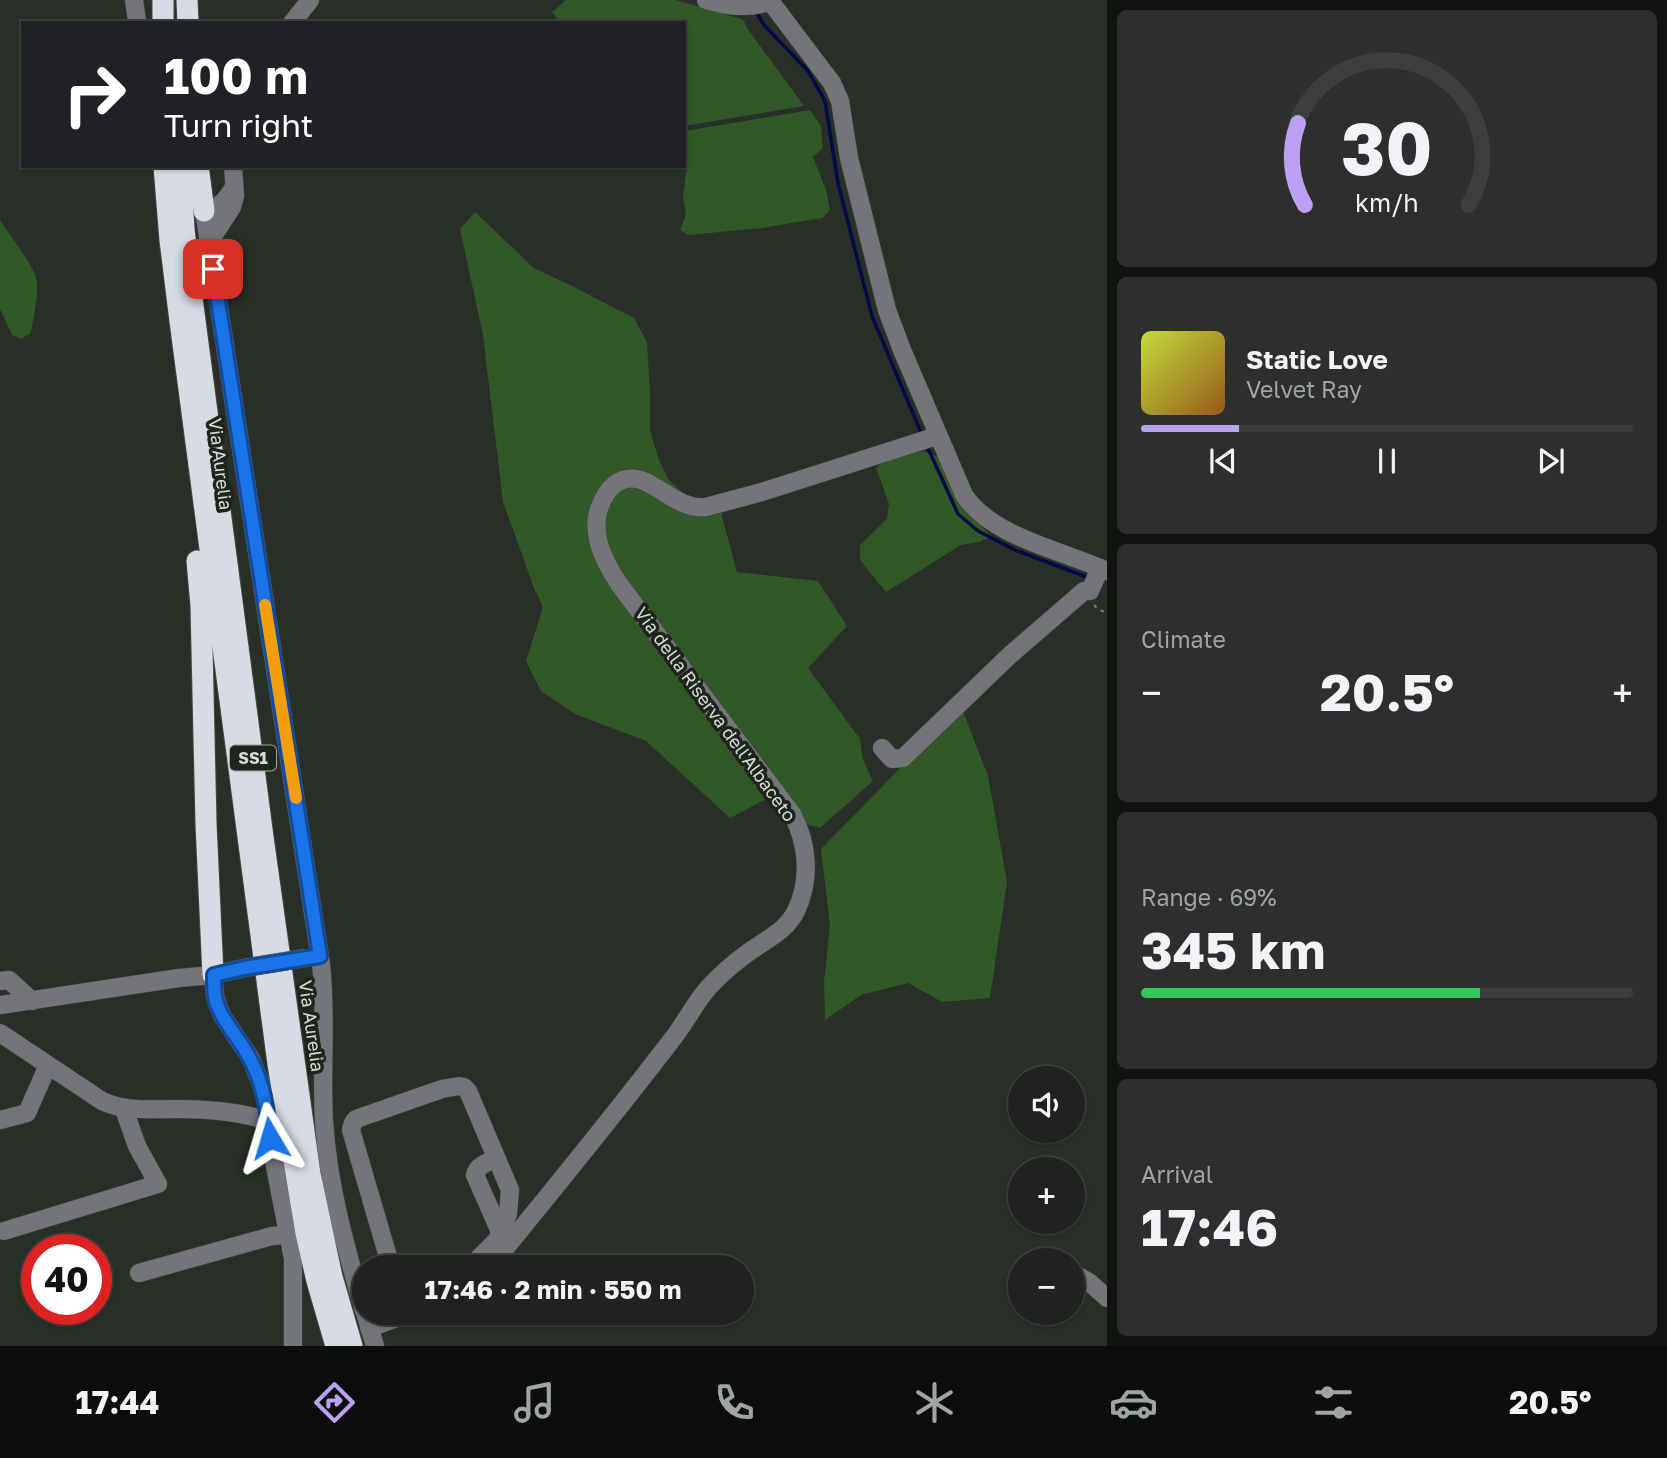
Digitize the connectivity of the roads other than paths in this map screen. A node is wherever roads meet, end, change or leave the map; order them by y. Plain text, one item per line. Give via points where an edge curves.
1 (134, 0) edge
2 (163, 0) edge
3 (179, 0) edge
4 (187, 0) edge
5 (310, 0) edge
6 (706, 0) edge
7 (762, 3) edge
8 (137, 21) dead end
9 (163, 21) edge
10 (179, 21) edge
11 (188, 21) edge
12 (294, 21) edge
13 (164, 168) edge
14 (180, 168) edge
15 (198, 168) edge
16 (233, 168) edge
17 (234, 187) junction
18 (204, 211) junction
19 (209, 242) junction
20 (883, 440) dead end
21 (195, 441) junction
22 (923, 441) junction
23 (1099, 575) edge
24 (882, 748) dead end
25 (312, 957) junction
26 (214, 975) junction
27 (0, 981) edge
28 (32, 1001) junction
29 (0, 1005) edge
30 (0, 1033) edge
31 (48, 1065) junction
32 (124, 1108) junction
33 (0, 1120) edge
34 (268, 1121) junction
35 (497, 1158) junction
36 (4, 1231) dead end
37 (500, 1232) junction
38 (289, 1235) junction
39 (387, 1255) edge
40 (482, 1255) edge
41 (500, 1255) edge
42 (352, 1266) edge
43 (139, 1273) dead end
44 (1085, 1280) edge
45 (1107, 1298) edge
46 (368, 1325) edge
47 (293, 1346) edge
48 (336, 1346) edge
49 (352, 1346) edge
50 (375, 1346) edge

1 - 8 street
2 - 9 highway
3 - 10 highway
4 - 11 highway
5 - 12 street
6 - 7 street via 726,5
7 - 22 street via 838,94 881,291
13 - 21 highway, Via Aurelia / SS1
14 - 49 highway, Via Aurelia / SS1 via 192,298 310,1174
15 - 18 highway
16 - 17 street
17 - 18 street via 220,205
17 - 19 street via 231,210
18 - 19 street, Via Aurelia
19 - 25 street, Via Aurelia
20 - 22 street
21 - 26 highway via 191,486 201,605
21 - 48 highway, Via Aurelia / SS1 via 278,1064 306,1233
22 - 23 street via 968,502 984,516
22 - 41 street, Via della Riserva dell'Albaceto via 706,507 684,505 633,478 614,485 603,499 597,533 610,570 792,814 802,837 805,880 791,919 706,990
23 - 24 street via 1090,592 1084,591 1010,655 903,758 892,759
25 - 26 street, bridge
25 - 42 street, Via Aurelia via 323,981 327,1152
26 - 28 street
26 - 34 street via 218,1006 257,1073
27 - 28 street via 9,980
28 - 29 street
30 - 31 street
31 - 32 street via 102,1101
31 - 33 street via 27,1113
32 - 34 street via 230,1111
32 - 36 street via 137,1146 158,1184
34 - 38 street
35 - 37 street via 510,1190 508,1214
35 - 37 street via 475,1175
35 - 39 street via 464,1087 442,1089 356,1119 351,1130
37 - 40 street
38 - 43 street
38 - 47 street
44 - 45 street
46 - 50 street, Via Aurelia

